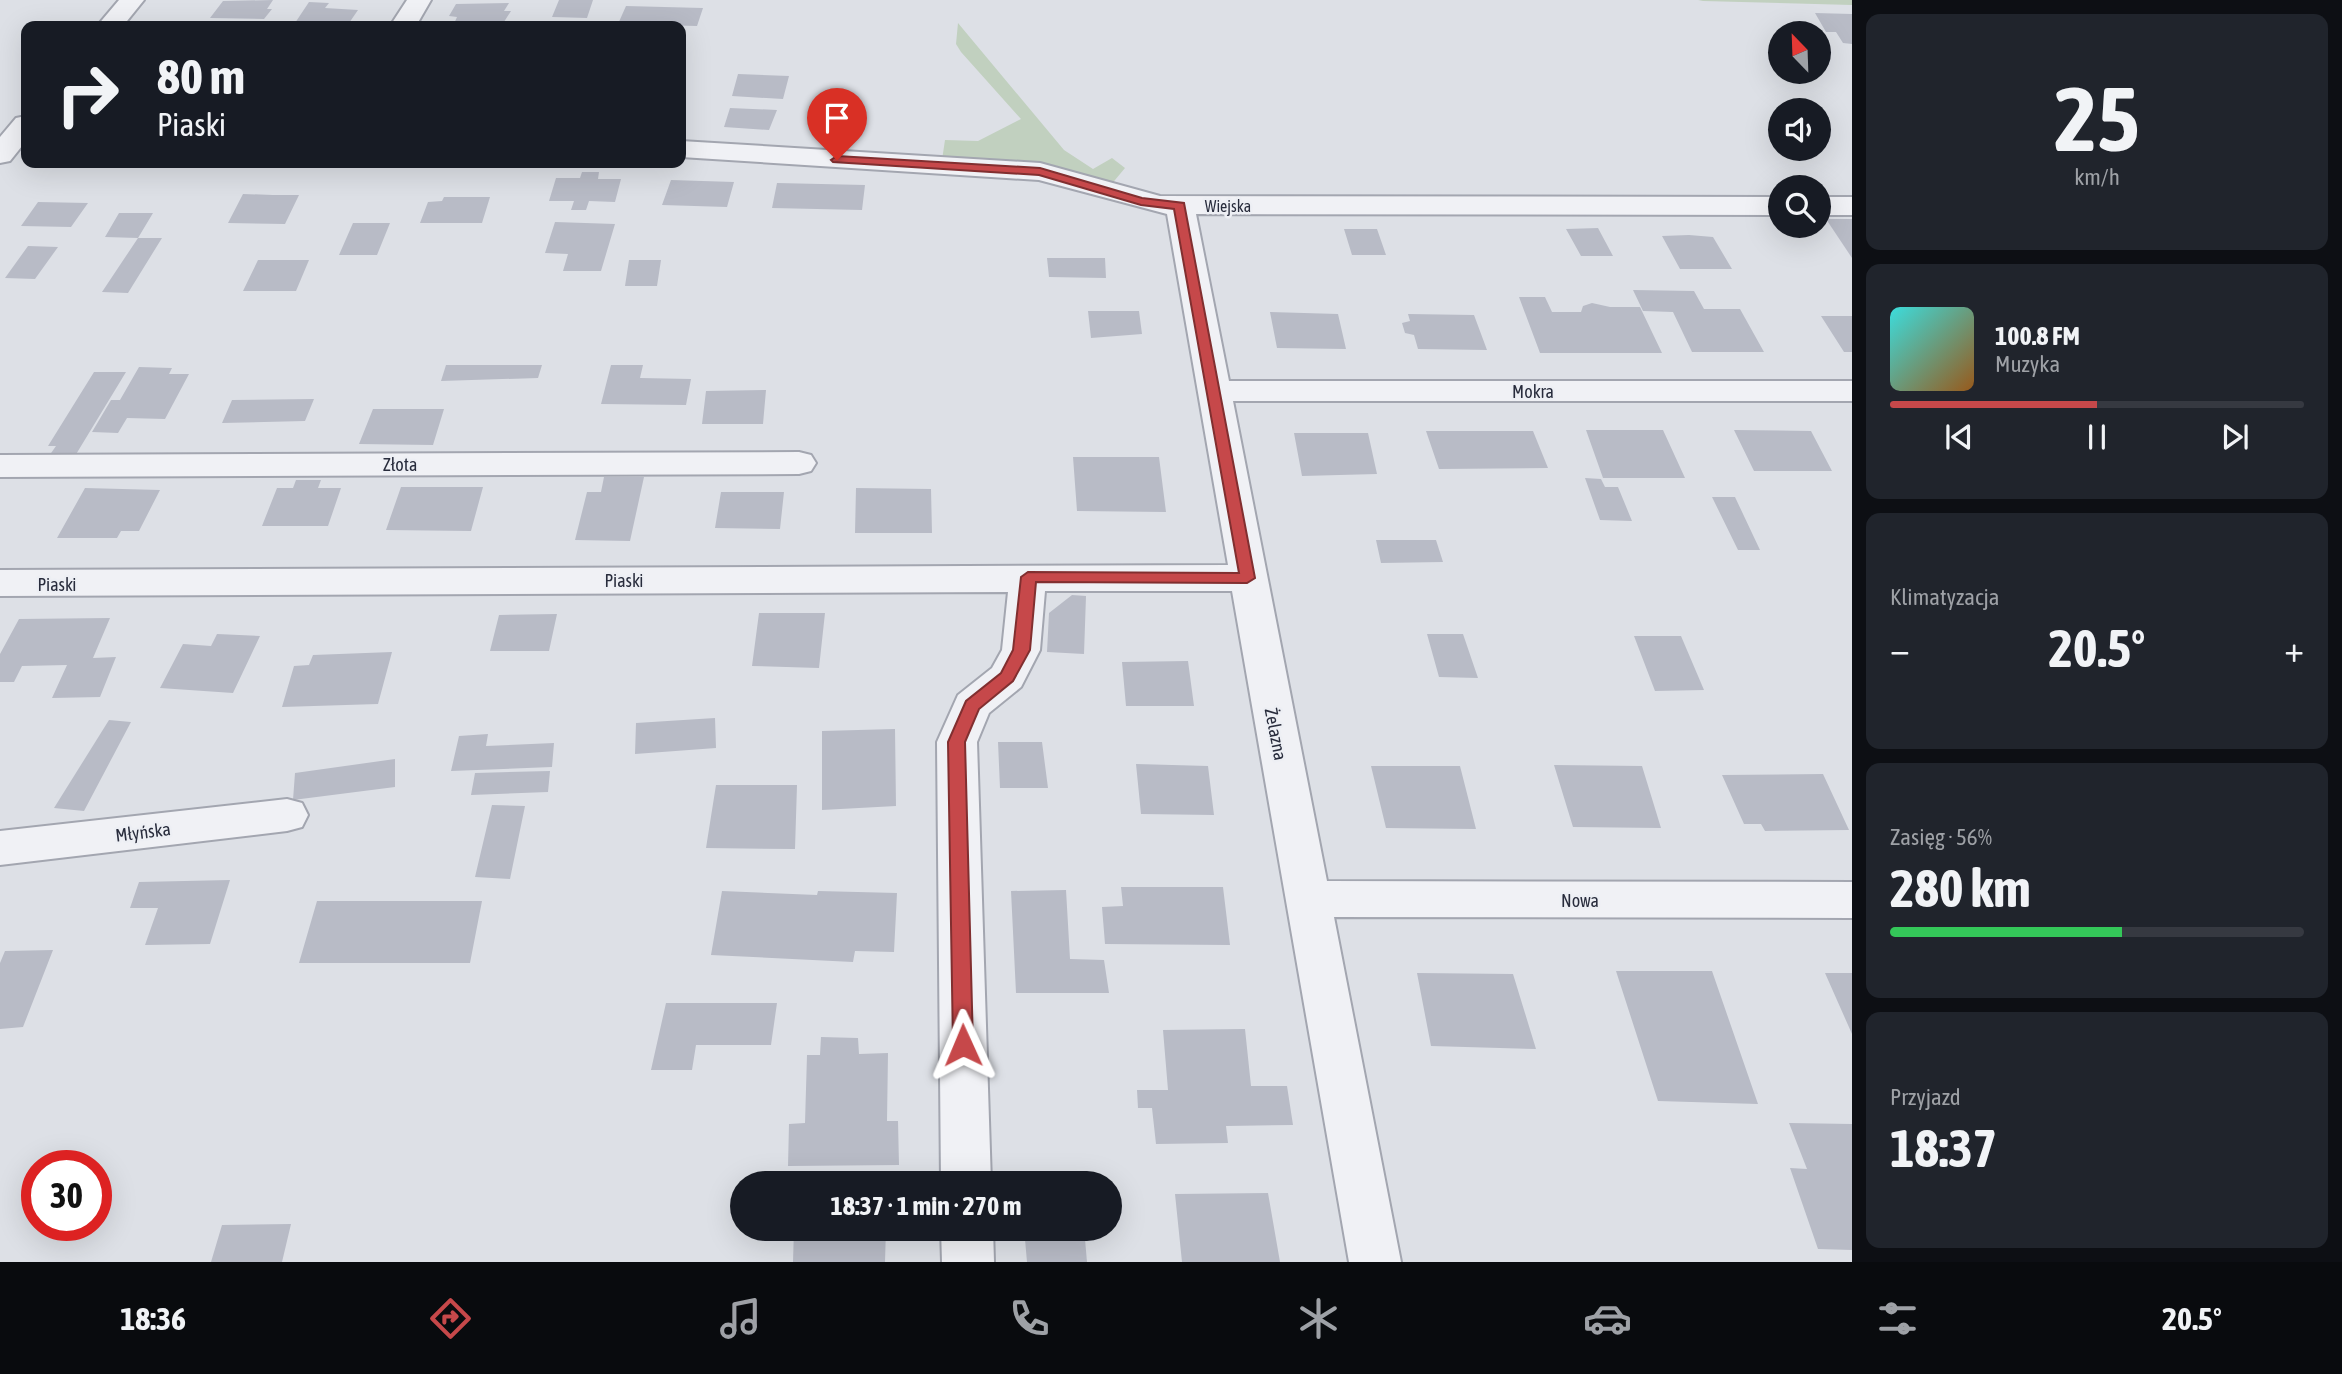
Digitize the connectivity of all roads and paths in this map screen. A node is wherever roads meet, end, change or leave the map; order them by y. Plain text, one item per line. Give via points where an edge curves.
1 (132, 0) edge
2 (419, 0) edge
3 (114, 21) edge
4 (405, 21) edge
5 (686, 149) edge
6 (1180, 206) junction
7 (1768, 206) edge
8 (1831, 206) edge
9 (1852, 206) edge
10 (1213, 391) junction
11 (1852, 391) edge
12 (799, 463) dead end
13 (0, 466) edge
14 (1028, 577) junction
15 (1247, 578) junction
16 (0, 583) edge
17 (287, 815) dead end
18 (0, 848) edge
19 (1307, 899) junction
20 (1852, 900) edge
21 (966, 1171) edge
22 (967, 1241) edge
23 (968, 1262) edge
24 (1375, 1262) edge

1 - 3 street
2 - 4 street
5 - 6 street, Wiejska via 1040,172 1141,201
6 - 7 street, Wiejska
6 - 10 street, Żelazna
8 - 9 street
10 - 11 street, Mokra
10 - 15 street, Żelazna
12 - 13 street, Złota
14 - 15 street, Piaski
14 - 16 street, Piaski
14 - 21 street via 1021,650 1007,677 972,705 957,742
15 - 19 street, Żelazna
17 - 18 street, Młyńska
19 - 20 street, Nowa
19 - 24 street, Żelazna
22 - 23 street

